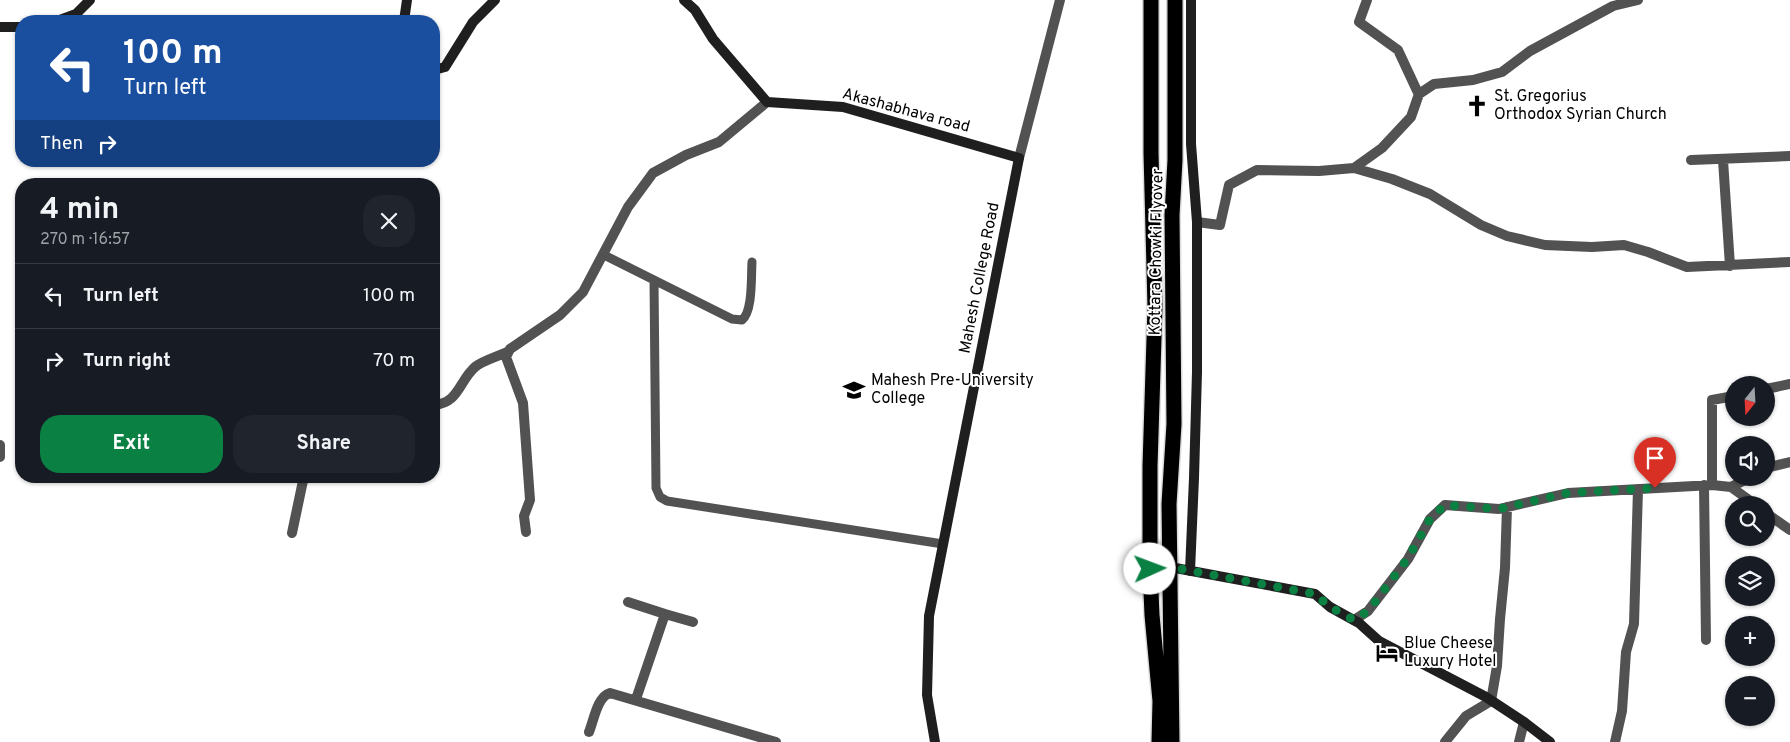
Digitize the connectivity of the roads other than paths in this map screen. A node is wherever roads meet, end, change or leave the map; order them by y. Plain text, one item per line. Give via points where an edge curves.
1 (90, 0) edge
2 (407, 0) edge
3 (495, 0) edge
4 (684, 0) edge
5 (1060, 0) edge
6 (1151, 0) edge
7 (1175, 0) edge
8 (1191, 0) edge
9 (1366, 0) edge
10 (1638, 0) edge
11 (73, 15) edge
12 (405, 15) edge
13 (0, 27) edge
14 (15, 27) edge
15 (440, 68) edge
16 (1418, 95) junction
17 (767, 102) junction
18 (1790, 156) edge
19 (1019, 158) junction
20 (1691, 160) dead end
21 (1723, 160) junction
22 (1354, 168) junction
23 (1197, 222) junction
24 (604, 254) junction
25 (752, 262) dead end
26 (1790, 262) edge
27 (1730, 266) junction
28 (654, 280) junction
29 (507, 352) junction
30 (1790, 384) edge
31 (1775, 387) edge
32 (1725, 398) edge
33 (440, 404) edge
34 (0, 445) edge
35 (0, 457) edge
36 (1790, 462) edge
37 (1775, 466) edge
38 (303, 483) edge
39 (1708, 485) junction
40 (1731, 487) joint
41 (1638, 489) junction
42 (1744, 496) edge
43 (1507, 507) junction
44 (1775, 519) edge
45 (1790, 530) edge
46 (526, 532) dead end
47 (292, 534) dead end
48 (944, 544) junction
49 (1170, 567) junction
50 (1150, 569) junction
51 (1190, 571) junction
52 (628, 602) dead end
53 (665, 614) junction
54 (1354, 620) junction
55 (693, 622) dead end
56 (1706, 640) dead end
57 (636, 700) junction
58 (1491, 700) junction
59 (1524, 722) junction
60 (589, 732) dead end
61 (776, 742) edge
62 (935, 742) edge
63 (1159, 742) edge
64 (1172, 742) edge
65 (1445, 742) edge
66 (1518, 742) edge
67 (1550, 742) edge
68 (1615, 742) edge

1 - 11 street
2 - 12 street
3 - 15 street via 473,22 446,66
4 - 17 street
5 - 19 street, Mahesh College Road
6 - 50 highway via 1155,307
7 - 49 highway, Kottara Chowki Flyover via 1174,424 1169,504
8 - 23 street via 1191,144
9 - 16 street via 1359,22 1398,50
10 - 16 street via 1613,6 1530,52 1502,72 1473,80 1434,84
13 - 14 street
16 - 22 street via 1411,118 1382,148
17 - 19 street, Akashabhava road via 843,107
17 - 24 street via 719,142 653,173 628,207
18 - 21 street
19 - 48 street, Mahesh College Road
20 - 21 street
21 - 27 street
22 - 23 street via 1257,170 1229,185 1220,225
22 - 27 street via 1430,194 1507,236 1545,245 1624,246 1687,267
23 - 51 street via 1197,372
24 - 28 lane
24 - 29 street via 574,303
25 - 28 lane via 749,308 742,320 732,319
26 - 27 street
28 - 48 lane via 656,488 660,497 666,501
29 - 33 street via 476,367 450,400
29 - 46 street via 523,403 530,500 524,516
30 - 31 street
32 - 39 street via 1712,400
34 - 35 street
36 - 37 street
38 - 47 street
39 - 40 street
39 - 41 street
39 - 56 street
40 - 42 street
41 - 43 street via 1568,493
41 - 68 street via 1634,624 1626,652 1622,710
43 - 54 street via 1445,505 1430,519 1408,558 1368,611
43 - 58 street via 1506,568
44 - 45 street
48 - 62 street, Mahesh College Road via 929,616 927,695
49 - 50 street
49 - 51 street
49 - 64 highway, Kottara Chowki Flyover
50 - 63 highway via 1160,700
51 - 54 street via 1315,594
52 - 53 street
53 - 55 street
53 - 57 street
54 - 58 street via 1379,641
57 - 60 street via 605,694
57 - 61 street
58 - 59 street
58 - 65 street via 1466,716
59 - 66 street
59 - 67 street

